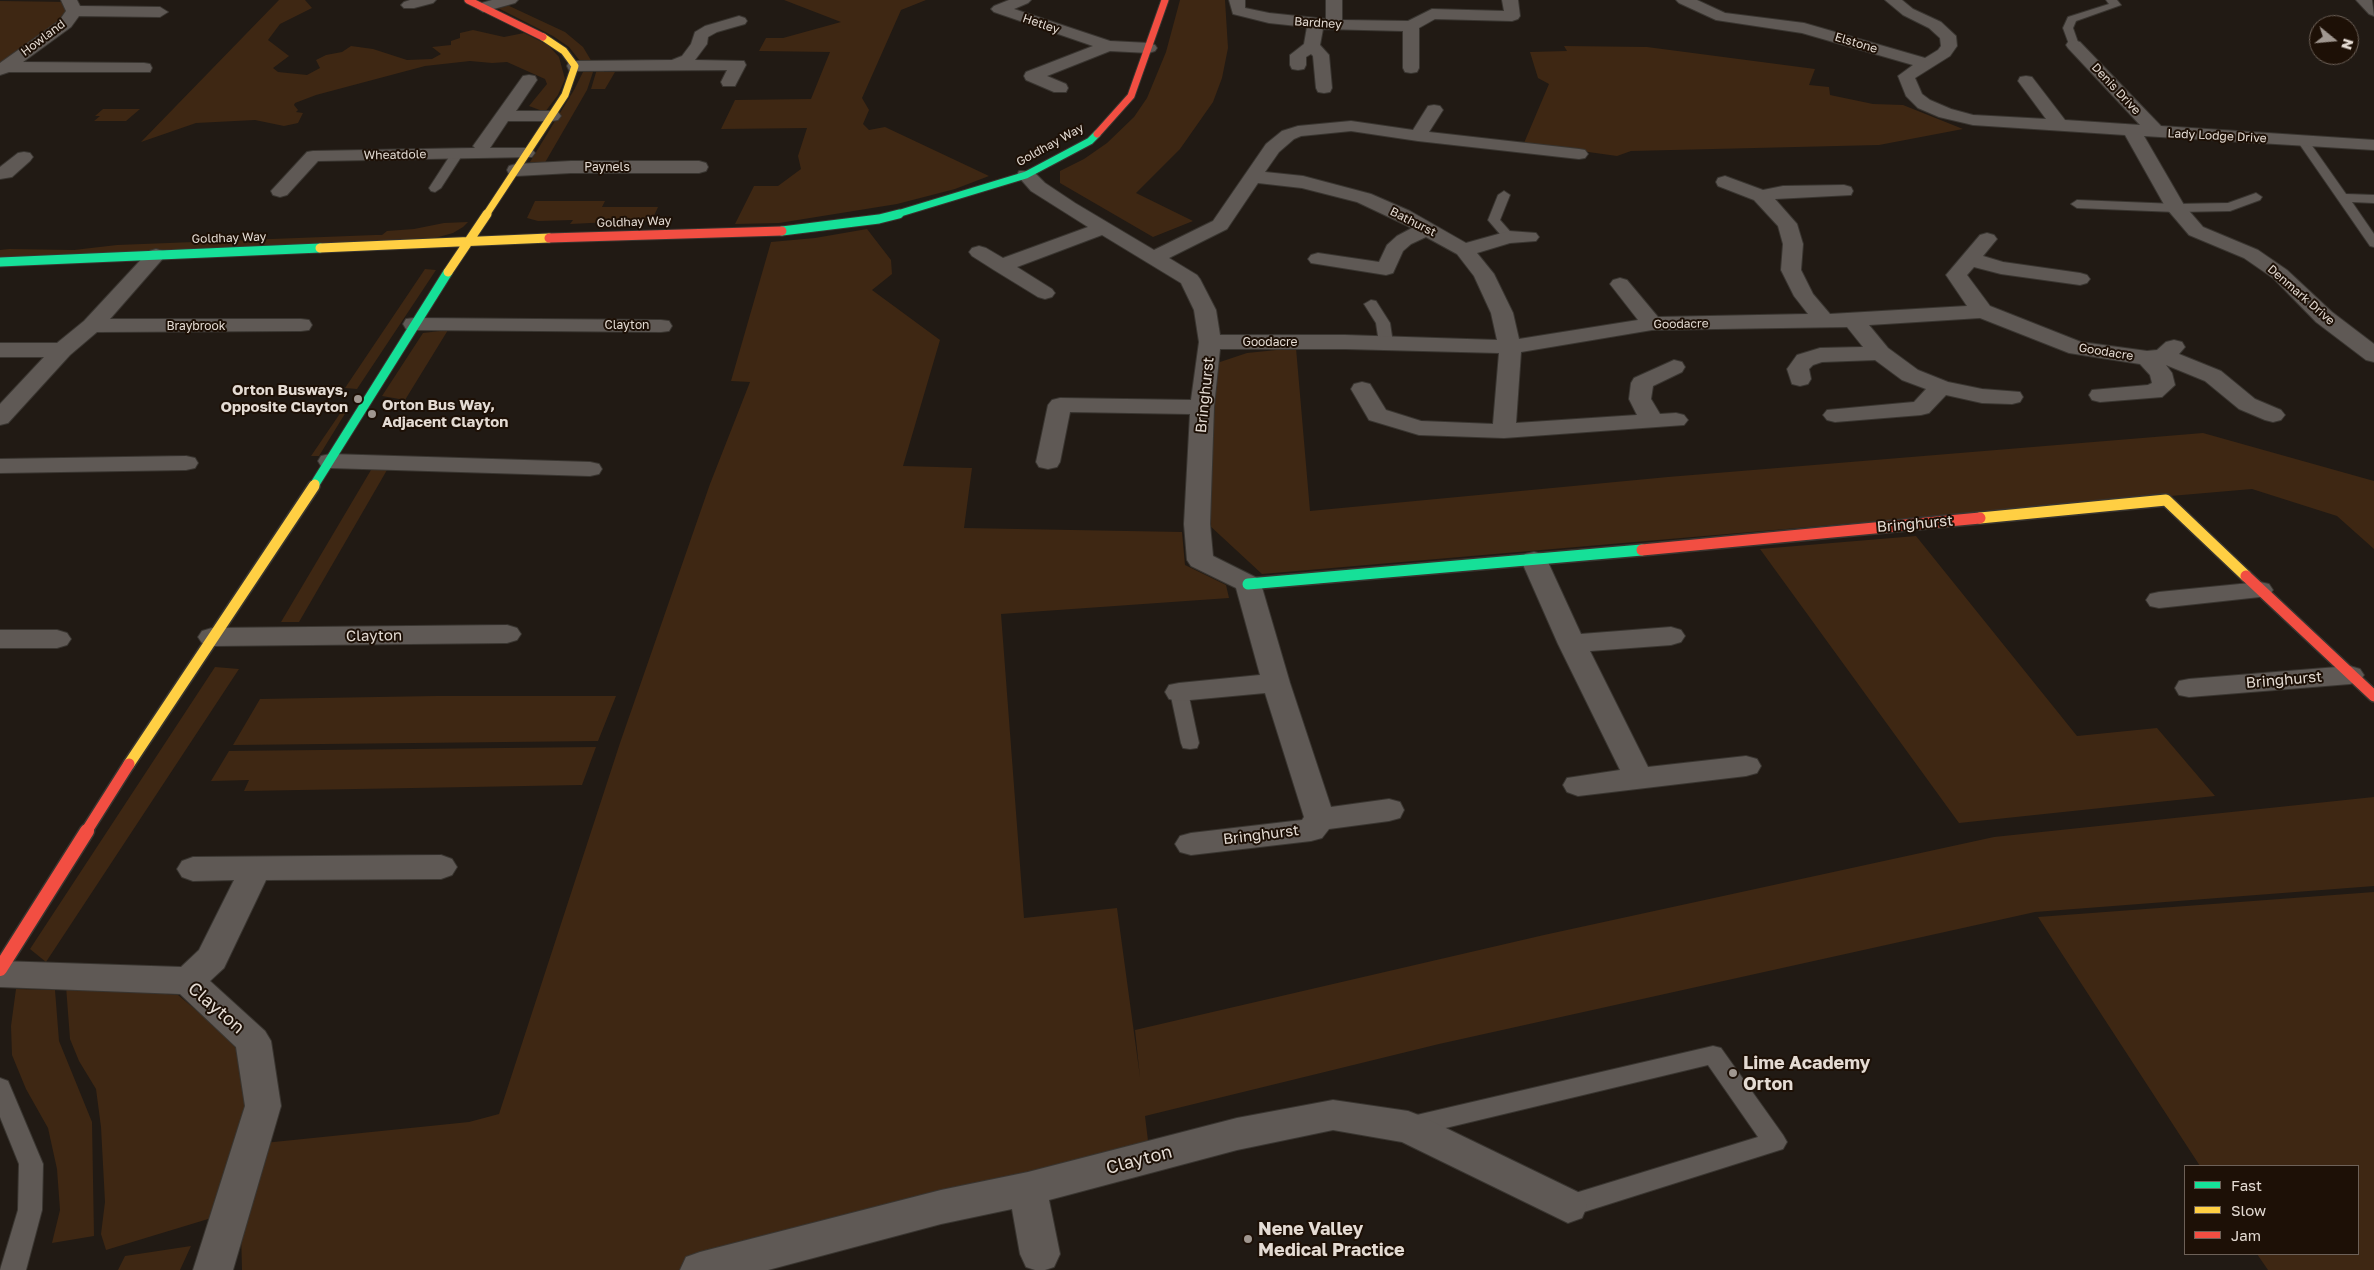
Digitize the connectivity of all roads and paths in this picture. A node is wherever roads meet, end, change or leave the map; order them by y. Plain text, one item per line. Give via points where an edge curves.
1 (428, 0) edge
2 (468, 0) edge
3 (510, 0) edge
4 (1023, 0) edge
5 (1165, 0) edge
6 (1237, 0) edge
7 (1334, 0) edge
8 (1510, 0) edge
9 (1684, 0) edge
10 (1892, 0) edge
11 (2111, 0) edge
12 (2364, 0) edge
13 (409, 5) dead end
14 (72, 6) edge
15 (484, 7) junction
16 (2374, 11) edge
17 (160, 12) dead end
18 (740, 21) dead end
19 (1316, 23) junction
20 (1334, 25) junction
21 (1411, 26) junction
22 (2074, 45) joint
23 (1108, 46) junction
24 (1312, 46) junction
25 (1149, 48) junction
26 (1925, 63) junction
27 (676, 65) junction
28 (1298, 65) dead end
29 (574, 66) junction
30 (1410, 68) dead end
31 (3, 69) edge
32 (144, 69) dead end
33 (529, 80) dead end
34 (2026, 81) dead end
35 (730, 82) dead end
36 (1060, 88) dead end
37 (1324, 88) dead end
38 (1434, 110) dead end
39 (504, 116) junction
40 (552, 116) junction
41 (2060, 126) junction
42 (2132, 131) junction
43 (2157, 133) junction
44 (1418, 136) junction
45 (2304, 142) junction
46 (2374, 145) edge
47 (482, 146) dead end
48 (457, 154) junction
49 (526, 154) junction
50 (1579, 154) dead end
51 (24, 157) dead end
52 (699, 168) dead end
53 (516, 170) junction
54 (0, 173) edge
55 (1026, 176) junction
56 (1831, 176) dead end
57 (1254, 177) junction
58 (1725, 182) dead end
59 (435, 188) dead end
60 (280, 191) dead end
61 (1504, 195) dead end
62 (1761, 196) junction
63 (2256, 197) dead end
64 (2343, 198) junction
65 (2374, 199) edge
66 (2077, 204) dead end
67 (2176, 208) junction
68 (1104, 228) junction
69 (1428, 228) junction
70 (1509, 237) junction
71 (1529, 237) dead end
72 (1986, 239) dead end
73 (468, 241) junction
74 (2374, 243) edge
75 (1464, 250) junction
76 (979, 252) dead end
77 (156, 254) junction
78 (1155, 256) junction
79 (1318, 259) dead end
80 (1970, 259) junction
81 (0, 262) edge
82 (1001, 266) junction
83 (2080, 278) dead end
84 (1620, 284) dead end
85 (1045, 293) dead end
86 (1371, 304) dead end
87 (1982, 311) junction
88 (1824, 320) junction
89 (1853, 320) junction
90 (414, 324) junction
91 (1652, 324) junction
92 (92, 326) junction
93 (301, 326) dead end
94 (661, 326) dead end
95 (1210, 342) junction
96 (1386, 343) junction
97 (1510, 347) junction
98 (0, 350) edge
99 (62, 350) junction
100 (1880, 353) junction
101 (2162, 353) junction
102 (2374, 355) edge
103 (2374, 362) edge
104 (2350, 363) dead end
105 (1674, 367) dead end
106 (1800, 379) dead end
107 (1941, 387) junction
108 (1362, 390) dead end
109 (2100, 394) dead end
110 (2012, 397) dead end
111 (1202, 407) junction
112 (1835, 415) dead end
113 (2273, 415) dead end
114 (0, 418) edge
115 (1676, 420) dead end
116 (1652, 421) junction
117 (1504, 430) junction
118 (330, 461) junction
119 (1048, 462) dead end
120 (186, 463) dead end
121 (0, 466) edge
122 (590, 469) dead end
123 (1534, 560) junction
124 (1248, 584) junction
125 (2260, 590) junction
126 (2159, 600) dead end
127 (507, 634) dead end
128 (1671, 636) dead end
129 (212, 637) junction
130 (0, 639) edge
131 (57, 639) dead end
132 (1572, 644) junction
133 (2350, 675) junction
134 (1276, 683) junction
135 (2189, 688) dead end
136 (1179, 692) joint
137 (2374, 696) edge
138 (1190, 743) dead end
139 (1746, 766) dead end
140 (1639, 778) junction
141 (1578, 785) dead end
142 (1389, 810) dead end
143 (1320, 819) junction
144 (1191, 844) dead end
145 (441, 867) dead end
146 (256, 868) junction
147 (193, 869) dead end
148 (0, 969) edge
149 (0, 974) edge
150 (188, 981) junction
151 (0, 1088) edge
152 (1408, 1127) junction
153 (1028, 1189) junction
154 (1568, 1206) joint
155 (1042, 1262) edge
156 (14, 1270) edge
157 (214, 1270) edge
158 (700, 1270) edge

1 - 13 street
2 - 15 street
3 - 15 street
4 - 23 street, Hetley via 999,9
5 - 25 street, Goldhay Way
6 - 19 street, Bardney via 1238,11
7 - 20 street
8 - 21 street, Bardney via 1512,16 1432,14
9 - 26 street, Elstone via 1722,17 1804,28
10 - 26 street via 1948,36 1949,46 1944,53
11 - 22 lane via 2116,5 2072,19 2068,28
12 - 16 street
14 - 17 street
14 - 31 street, Howland via 65,24
15 - 29 street via 564,50
18 - 27 street via 701,35 699,44 688,59
19 - 20 street, Bardney
19 - 24 street
20 - 21 street, Bardney
21 - 30 street
22 - 43 street, Denis Drive
23 - 25 street, Hetley
23 - 36 street, Hetley via 1032,76
24 - 28 street via 1298,55
24 - 37 street via 1321,55
25 - 55 street, Goldhay Way via 1131,96 1090,141
26 - 41 street, Lady Lodge Drive via 1906,76 1915,96 1924,104 1973,120
27 - 29 street
27 - 35 street via 738,65
29 - 40 street via 565,95
31 - 32 street
33 - 39 street
34 - 41 street
38 - 44 street
39 - 40 street
39 - 47 street
40 - 49 street
41 - 42 street, Lady Lodge Drive
42 - 43 street, Lady Lodge Drive
42 - 67 street, Denmark Drive
43 - 45 street, Lady Lodge Drive
44 - 50 street
44 - 57 street via 1351,126 1298,131 1272,148
45 - 46 street, Lady Lodge Drive
45 - 64 lane
48 - 49 street, Wheatdole
48 - 59 lane
48 - 60 street, Wheatdole via 313,156
49 - 53 street
51 - 54 street via 5,173
52 - 53 street, Paynels
53 - 73 street
55 - 68 street, Bringhurst
55 - 73 street, Goldhay Way via 879,219 781,231
56 - 62 street via 1847,194 1783,192
57 - 69 street, Bathurst via 1303,182 1364,198
57 - 78 street via 1220,225
58 - 62 street
61 - 70 lane via 1494,220
62 - 88 street via 1787,224 1793,244 1791,270 1804,296
63 - 67 lane via 2230,207
64 - 65 lane
64 - 74 lane
66 - 67 lane
67 - 102 street, Denmark Drive via 2196,231 2251,254 2280,274 2324,317
68 - 78 street, Bringhurst
68 - 82 street
69 - 75 street, Bathurst
69 - 79 street via 1399,244 1386,269
70 - 71 street
70 - 75 street
72 - 80 street
73 - 77 street, Goldhay Way
73 - 90 street
75 - 97 street, Bathurst via 1484,274 1502,313
76 - 82 street
77 - 81 street, Goldhay Way
77 - 92 street
78 - 95 street, Bringhurst via 1190,279 1205,310
80 - 83 street via 2001,268
80 - 87 street via 1956,275
82 - 85 street
84 - 91 street
86 - 96 lane via 1383,323
87 - 89 street, Goodacre
87 - 101 street, Goodacre via 2077,348
88 - 89 street, Goodacre
88 - 91 street, Goodacre
89 - 100 street
90 - 94 street, Clayton
90 - 118 street
91 - 97 street, Goodacre
92 - 93 street, Braybrook
92 - 99 street
95 - 96 street, Goodacre
95 - 111 street, Bringhurst
96 - 97 street, Goodacre
97 - 117 street
98 - 99 street
99 - 114 street
100 - 106 street via 1820,354 1805,360 1798,369
100 - 107 street via 1910,375
101 - 109 street, Goodacre via 2164,385 2154,392
101 - 113 street, Goodacre via 2213,376 2248,404
103 - 104 street
105 - 116 street via 1642,383 1640,399
107 - 110 street via 1982,396
107 - 112 street via 1921,408
108 - 117 street via 1377,416 1419,428
111 - 119 street via 1061,398
111 - 124 street, Bringhurst via 1196,524 1200,560
115 - 116 street
116 - 117 street
118 - 122 street
118 - 129 street
120 - 121 street
123 - 124 street, Bringhurst
123 - 125 street, Bringhurst via 2166,500
123 - 132 street
124 - 134 street, Bringhurst
125 - 126 street
125 - 133 street, Bringhurst
127 - 129 street, Clayton
128 - 132 street
129 - 148 street
130 - 131 street
132 - 140 street
133 - 135 street, Bringhurst
133 - 137 street, Bringhurst
134 - 136 street
134 - 143 street, Bringhurst
136 - 138 lane
139 - 140 street
140 - 141 street
142 - 143 street
143 - 144 street, Bringhurst via 1312,830
145 - 146 street
146 - 147 street
146 - 150 street via 212,959
149 - 150 street, Clayton
150 - 157 street, Clayton via 253,1041 263,1106
151 - 156 lane via 31,1164 30,1210
152 - 153 street, Clayton via 1333,1115 1237,1134
152 - 154 street, Clayton
152 - 154 lane via 1713,1055 1775,1142
153 - 155 street
153 - 158 street, Clayton via 941,1207

